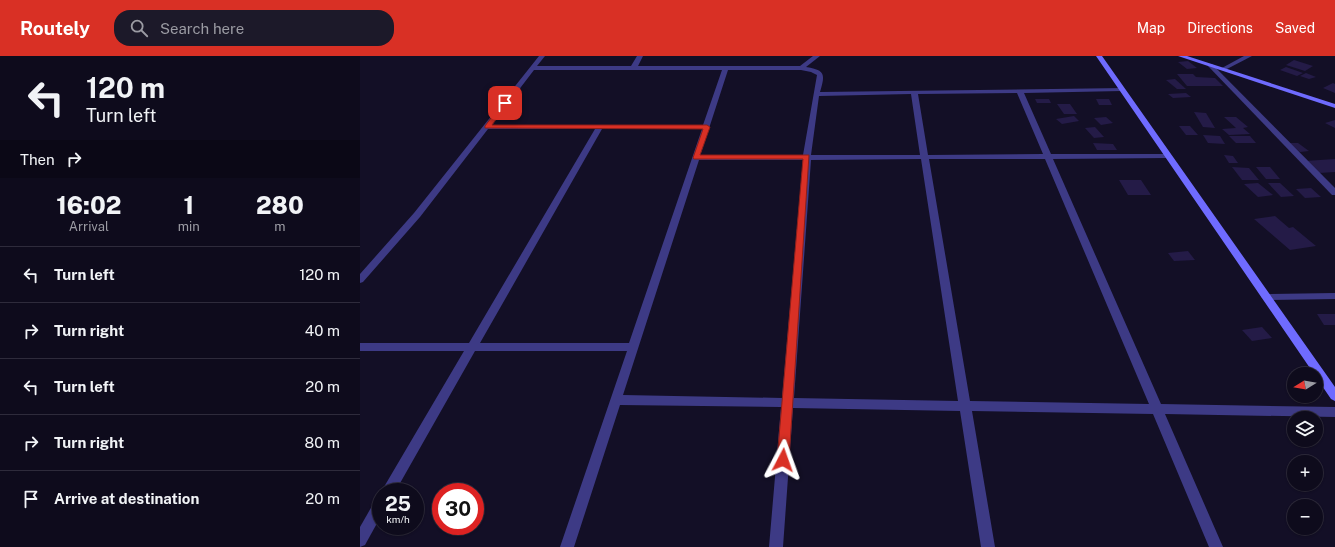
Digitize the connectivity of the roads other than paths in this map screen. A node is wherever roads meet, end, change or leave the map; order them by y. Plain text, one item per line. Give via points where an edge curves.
1 (542, 56) edge
2 (640, 56) edge
3 (817, 56) edge
4 (1099, 56) edge
5 (1181, 56) edge
6 (1248, 56) edge
7 (1210, 65) junction
8 (634, 67) junction
9 (726, 67) junction
10 (532, 68) junction
11 (802, 68) junction
12 (1223, 69) junction
13 (1122, 89) junction
14 (1020, 91) junction
15 (914, 93) junction
16 (816, 94) junction
17 (1335, 106) edge
18 (600, 126) junction
19 (487, 127) junction
20 (707, 127) junction
21 (807, 156) junction
22 (924, 156) junction
23 (1168, 156) junction
24 (1048, 157) junction
25 (696, 158) junction
26 (1335, 193) edge
27 (360, 280) edge
28 (1335, 296) edge
29 (1266, 297) junction
30 (472, 346) junction
31 (360, 347) edge
32 (633, 347) junction
33 (1335, 396) edge
34 (616, 400) junction
35 (787, 403) junction
36 (966, 406) junction
37 (1157, 409) junction
38 (1335, 412) edge
39 (393, 483) edge
40 (372, 519) edge
41 (360, 540) edge
42 (567, 547) edge
43 (776, 547) edge
44 (988, 547) edge
45 (1216, 547) edge

1 - 10 street
2 - 8 street
3 - 11 street
4 - 13 street
5 - 7 street
6 - 12 street
7 - 12 street
7 - 26 street
8 - 9 street
8 - 10 street
9 - 11 street
9 - 20 street
10 - 19 street
11 - 16 street via 820,74
12 - 17 street
13 - 14 street
13 - 23 street
14 - 15 street
14 - 24 street
15 - 16 street
15 - 22 street
16 - 21 street
18 - 19 street
18 - 20 street
18 - 30 street
19 - 27 street via 417,215
20 - 25 street
21 - 22 street
21 - 25 street
21 - 35 street
22 - 24 street
22 - 36 street
23 - 24 street
23 - 29 street
24 - 37 street
25 - 32 street
28 - 29 street
29 - 33 street
30 - 31 street
30 - 32 street
30 - 39 street
32 - 34 street
34 - 35 street
34 - 42 street
35 - 36 street
35 - 43 street
36 - 37 street
36 - 44 street
37 - 38 street
37 - 45 street
40 - 41 street

